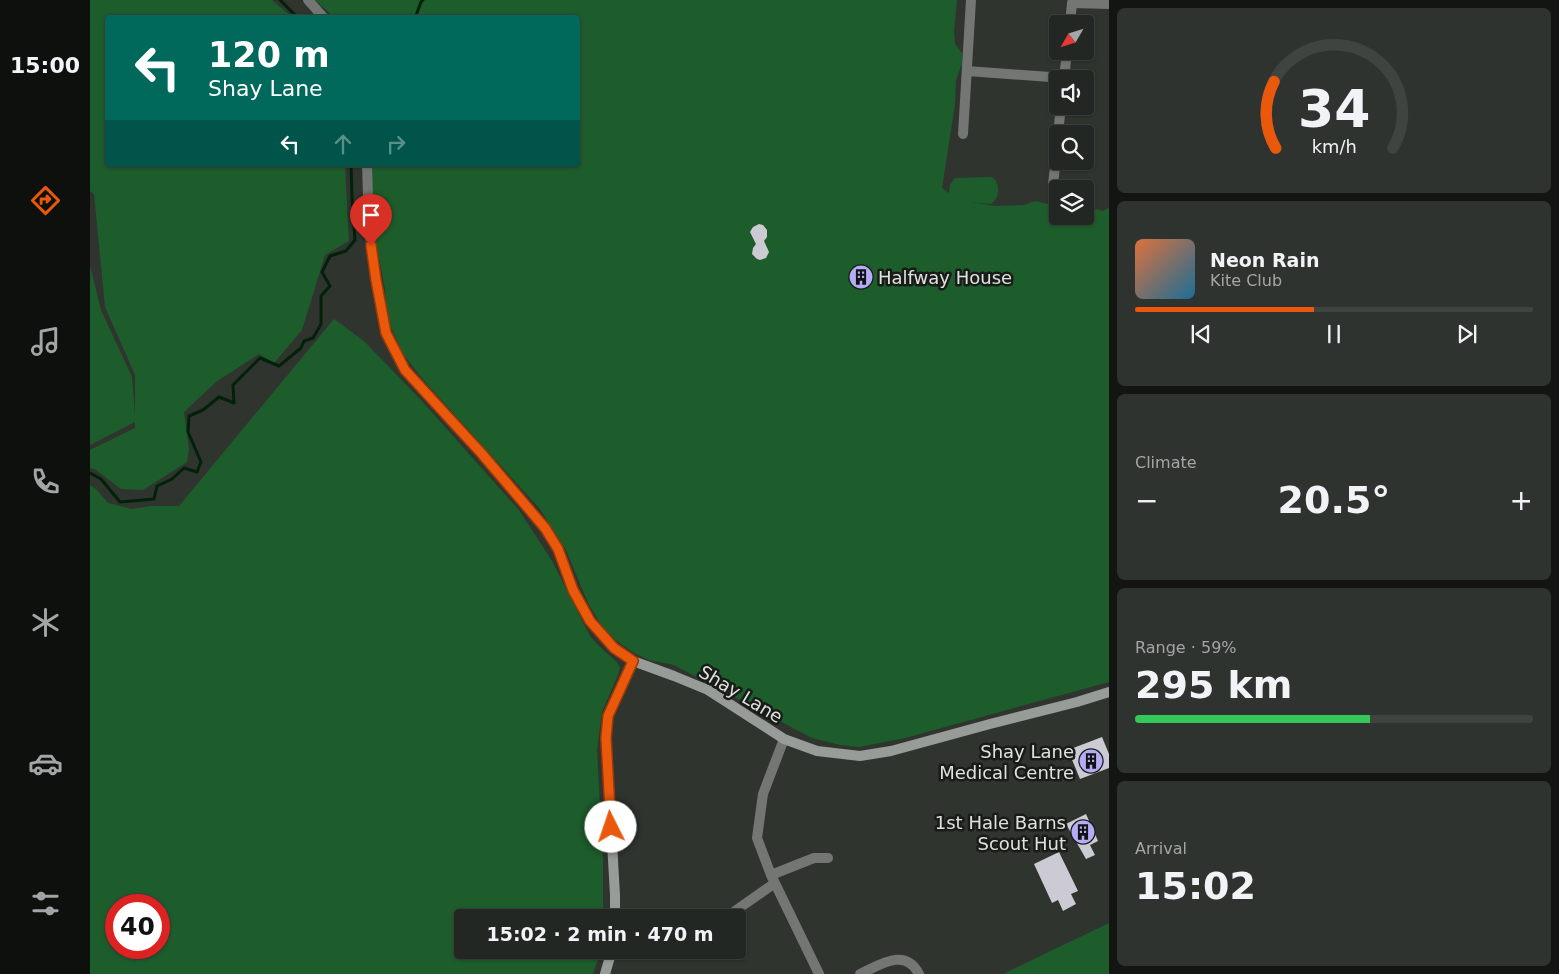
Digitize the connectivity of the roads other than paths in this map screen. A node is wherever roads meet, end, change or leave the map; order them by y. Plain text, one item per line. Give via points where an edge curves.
1 (308, 0) edge
2 (971, 0) edge
3 (1109, 4) edge
4 (321, 15) edge
5 (1071, 15) edge
6 (967, 70) junction
7 (1049, 77) edge
8 (963, 134) dead end
9 (366, 167) edge
10 (633, 661) junction
11 (1109, 692) edge
12 (784, 739) junction
13 (828, 858) dead end
14 (773, 879) junction
15 (615, 909) edge
16 (736, 909) edge
17 (609, 959) edge
18 (605, 974) edge
19 (819, 974) edge
20 (860, 974) edge
21 (919, 974) edge

1 - 4 street
2 - 6 street
3 - 5 street via 1072,3
6 - 7 street
6 - 8 street
9 - 10 street, Shay Lane via 369,228 386,333 405,370 545,528 558,549 573,590 590,621 614,648
10 - 12 street, Shay Lane via 708,690
10 - 15 street via 608,716 606,738
11 - 12 street, Shay Lane via 891,751 860,756 817,751
12 - 14 street via 763,794 757,838
13 - 14 street via 814,858
14 - 16 street
14 - 19 street
17 - 18 street
20 - 21 street via 893,959 905,960

